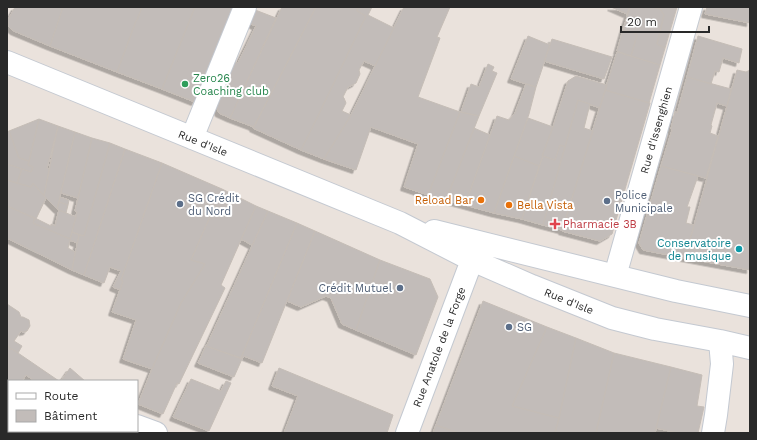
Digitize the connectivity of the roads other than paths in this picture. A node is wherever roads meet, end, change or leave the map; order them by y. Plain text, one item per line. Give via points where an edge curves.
1 (245, 7) edge
2 (691, 7) edge
3 (7, 62) edge
4 (192, 138) junction
5 (400, 223) junction
6 (472, 260) junction
7 (615, 276) junction
8 (750, 306) edge
9 (720, 341) junction
10 (750, 348) edge
11 (138, 426) edge
12 (156, 433) edge
13 (407, 433) edge
14 (713, 433) edge

1 - 4 street
2 - 7 street, Rue d'Issenghien
3 - 4 street, Rue d'Isle
4 - 5 street, Rue d'Isle
5 - 6 street, Rue d'Isle
5 - 7 street, Rue d'Isle
6 - 9 street, Rue d'Isle via 612,318
6 - 13 street, Rue Anatole de la Forge
7 - 8 street, Rue d'Isle
9 - 10 street, Rue d'Isle
9 - 14 street via 722,364
11 - 12 street

